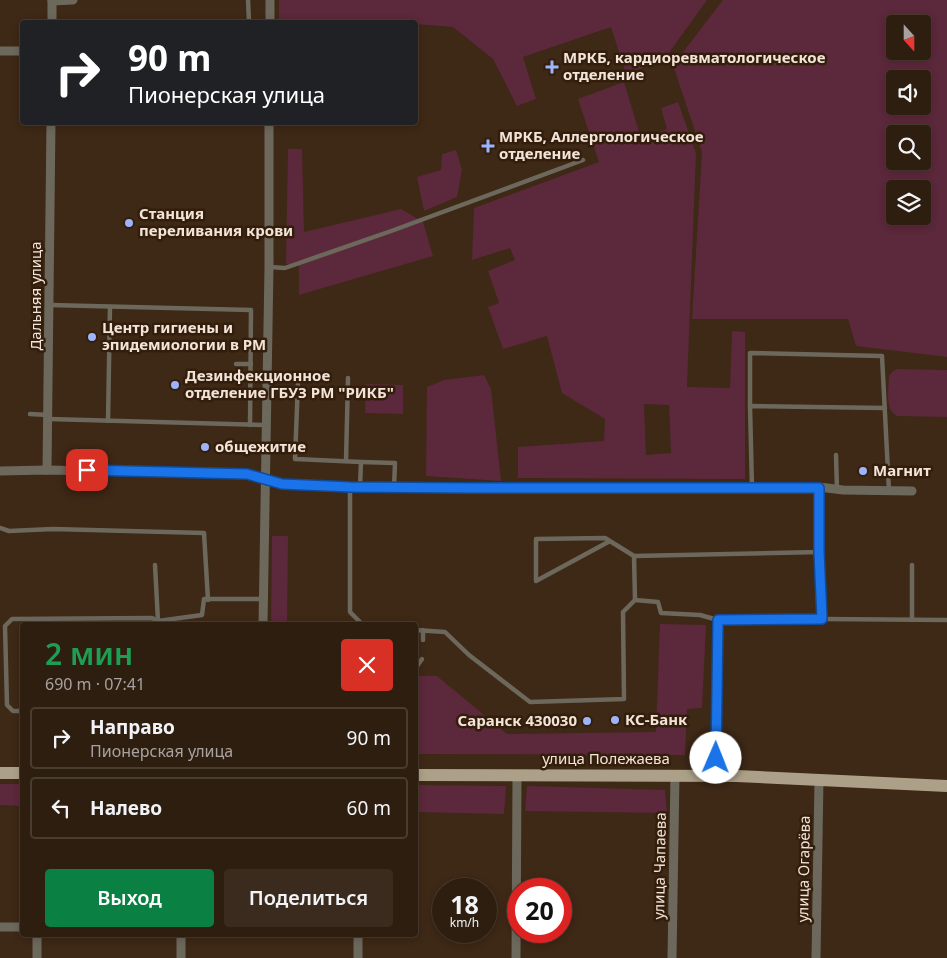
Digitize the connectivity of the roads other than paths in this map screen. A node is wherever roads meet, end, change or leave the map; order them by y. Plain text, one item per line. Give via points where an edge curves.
1 (52, 0) edge
2 (73, 0) edge
3 (248, 0) edge
4 (270, 0) edge
5 (52, 20) edge
6 (249, 20) edge
7 (270, 20) edge
8 (0, 51) edge
9 (20, 51) edge
10 (51, 125) edge
11 (269, 125) edge
12 (583, 160) dead end
13 (269, 267) junction
14 (50, 305) junction
15 (110, 307) junction
16 (236, 364) dead end
17 (251, 364) junction
18 (348, 378) dead end
19 (298, 382) dead end
20 (750, 406) junction
21 (884, 408) junction
22 (30, 414) dead end
23 (49, 417) junction
24 (108, 421) junction
25 (250, 425) junction
26 (265, 425) junction
27 (836, 455) dead end
28 (346, 461) junction
29 (361, 462) junction
30 (47, 470) junction
31 (0, 471) edge
32 (264, 478) junction
33 (350, 487) junction
34 (360, 487) junction
35 (394, 487) junction
36 (752, 488) junction
37 (819, 488) junction
38 (837, 490) junction
39 (889, 491) junction
40 (912, 491) dead end
41 (0, 528) edge
42 (610, 541) junction
43 (819, 552) junction
44 (634, 556) junction
45 (155, 565) dead end
46 (912, 565) dead end
47 (263, 599) junction
48 (206, 600) junction
49 (635, 600) junction
50 (822, 619) junction
51 (718, 620) junction
52 (912, 620) junction
53 (947, 620) edge
54 (157, 622) edge
55 (158, 622) edge
56 (164, 622) edge
57 (262, 622) edge
58 (361, 622) edge
59 (418, 630) edge
60 (423, 630) junction
61 (423, 640) dead end
62 (422, 659) dead end
63 (418, 665) edge
64 (20, 711) edge
65 (0, 773) edge
66 (20, 773) edge
67 (418, 775) edge
68 (675, 775) junction
69 (716, 775) junction
70 (517, 776) junction
71 (819, 780) junction
72 (947, 786) edge
73 (0, 927) edge
74 (20, 927) edge
75 (37, 937) edge
76 (181, 937) edge
77 (358, 937) edge
78 (37, 958) edge
79 (181, 958) edge
80 (358, 958) edge
81 (516, 958) edge
82 (672, 958) edge
83 (816, 958) edge

1 - 2 street
1 - 5 street
3 - 6 lane
4 - 7 street
8 - 9 street
10 - 14 street, Дальняя улица
11 - 13 street
12 - 13 lane via 285,268
13 - 26 street
14 - 15 lane
14 - 23 street, Дальняя улица
15 - 17 lane via 251,310
15 - 24 lane
16 - 17 lane
17 - 25 lane
18 - 28 lane
19 - 28 lane via 295,460
20 - 21 lane
20 - 21 lane via 750,353 882,356
20 - 36 lane
21 - 39 lane
22 - 23 lane
23 - 24 lane
23 - 30 street, Дальняя улица
24 - 25 lane
25 - 26 lane
26 - 32 street
27 - 38 lane
28 - 29 lane
29 - 34 lane
29 - 35 lane via 395,463
30 - 31 street
30 - 32 street via 247,474
32 - 33 street via 282,484
32 - 47 street
33 - 34 street
33 - 58 lane via 350,612
34 - 35 street
35 - 36 street
36 - 37 street
37 - 38 street
37 - 43 lane
38 - 39 street
39 - 40 street
41 - 48 lane via 10,531 204,533
42 - 42 lane via 605,538 536,538 536,581
42 - 44 lane
43 - 44 lane
43 - 50 lane
44 - 49 lane
45 - 55 lane
46 - 52 lane
47 - 48 lane
47 - 57 street
48 - 56 lane via 202,615
49 - 51 lane via 658,602 661,613 700,615
49 - 60 lane via 623,612 624,699 530,702 468,655 445,632
50 - 51 lane
50 - 52 lane
51 - 69 lane
52 - 53 lane
54 - 64 lane via 152,618 12,619 5,626 7,705 14,711
59 - 60 lane
60 - 61 lane
62 - 63 lane
65 - 66 main road
67 - 70 main road, улица Полежаева
68 - 69 main road, улица Полежаева
68 - 70 main road, улица Полежаева
68 - 82 street, улица Чапаева
69 - 71 main road, улица Полежаева
70 - 81 street
71 - 72 main road, улица Полежаева
71 - 83 street, улица Огарёва
73 - 74 street
75 - 78 street
76 - 79 street
77 - 80 street

